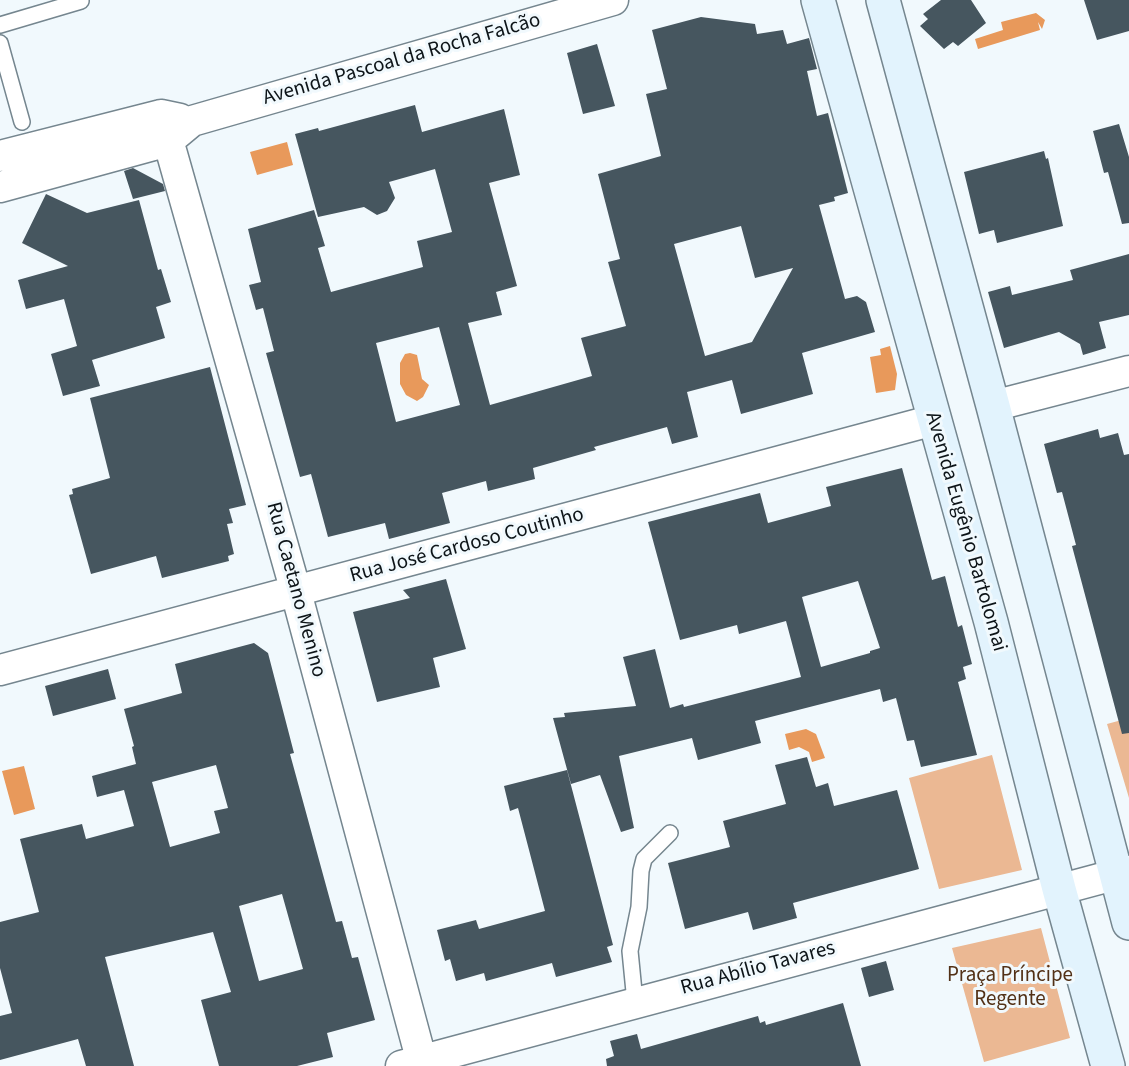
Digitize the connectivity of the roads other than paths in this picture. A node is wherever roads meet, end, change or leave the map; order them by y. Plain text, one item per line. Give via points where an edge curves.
1 (613, 0) edge
2 (818, 0) edge
3 (883, 0) edge
4 (81, 1) edge
5 (0, 25) edge
6 (0, 43) edge
7 (22, 122) dead end
8 (165, 128) junction
9 (0, 156) edge
10 (0, 187) edge
11 (1129, 370) edge
12 (993, 406) junction
13 (934, 420) junction
14 (296, 592) junction
15 (0, 669) edge
16 (670, 833) dead end
17 (1123, 873) edge
18 (1059, 889) junction
19 (1129, 923) edge
20 (635, 1002) junction
21 (415, 1064) edge
22 (1108, 1066) edge

1 - 8 street, Avenida Pascoal da Rocha Falcão
2 - 13 street, Avenida Eugênio Bartolomai
3 - 12 street
4 - 5 lane
6 - 7 lane
8 - 9 street, Avenida Pascoal da Rocha Falcão
8 - 10 street, Avenida Pascoal da Rocha Falcão
8 - 14 street, Rua Caetano Menino
11 - 12 street
12 - 17 street
13 - 14 street, Rua José Cardoso Coutinho
13 - 18 street, Avenida Eugênio Bartolomai via 991,622
14 - 15 street, Rua José Cardoso Coutinho
14 - 21 street, Rua Caetano Menino
16 - 20 lane via 644,859 641,871 630,951
17 - 18 street, Rua Abílio Tavares
17 - 19 street
18 - 20 street, Rua Abílio Tavares
18 - 22 street, Avenida Eugênio Bartolomai
20 - 21 street, Rua Abílio Tavares

